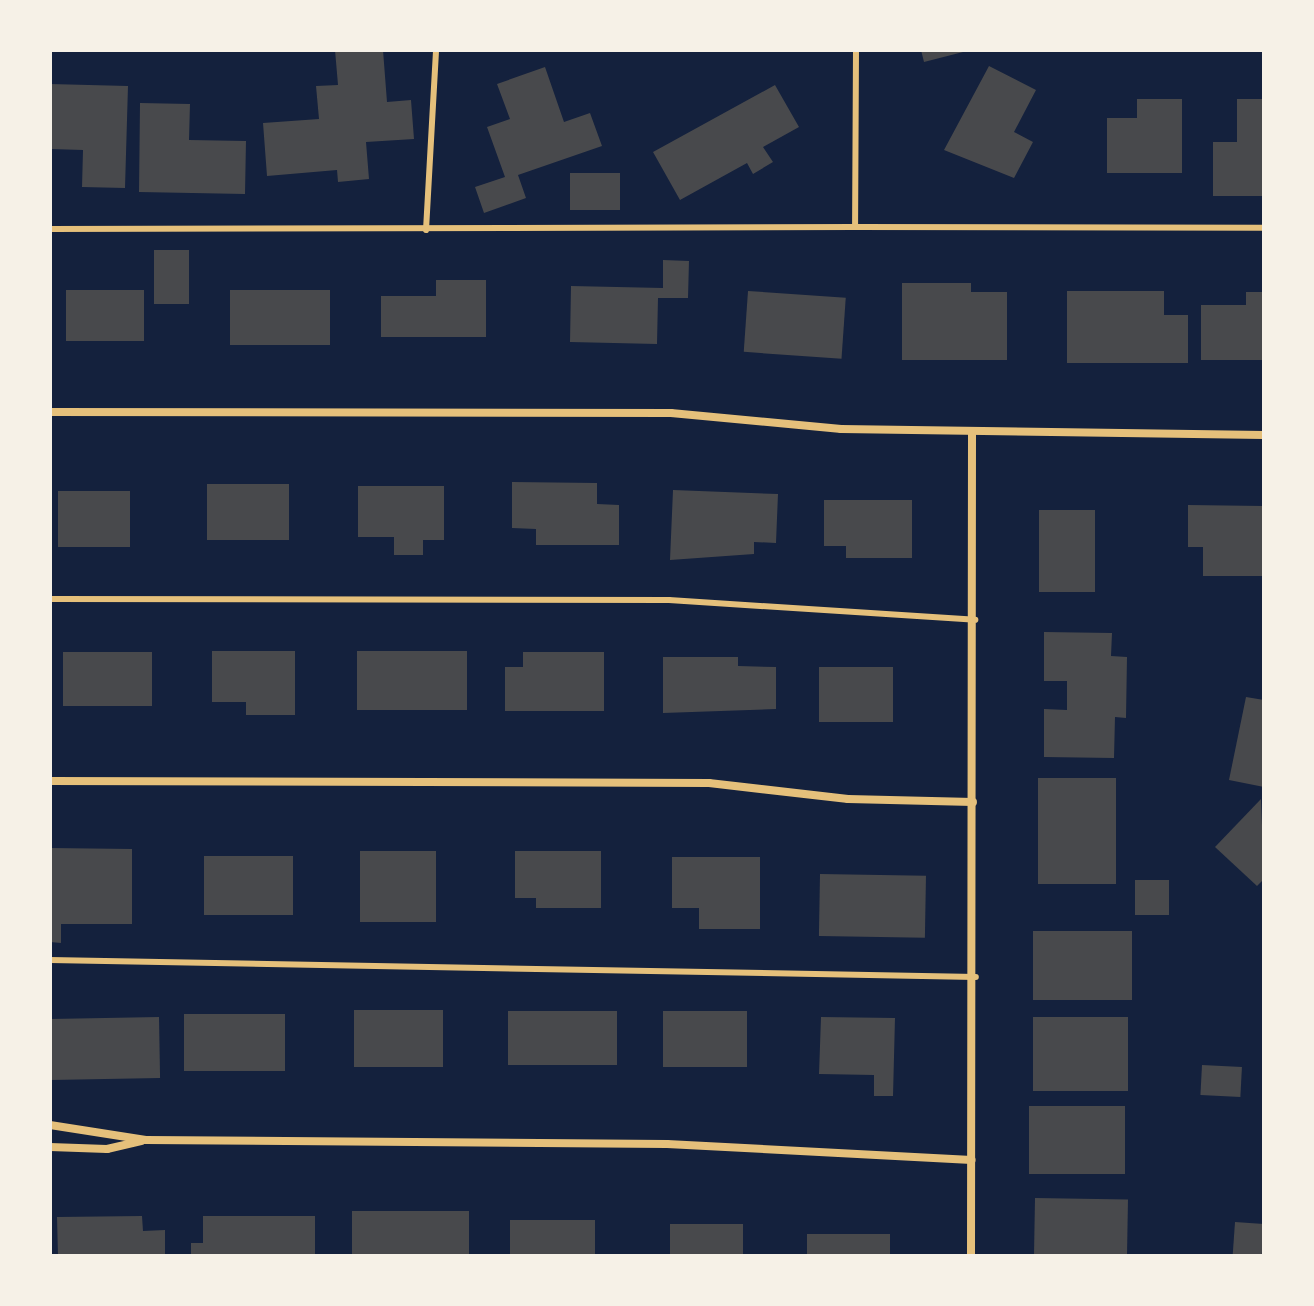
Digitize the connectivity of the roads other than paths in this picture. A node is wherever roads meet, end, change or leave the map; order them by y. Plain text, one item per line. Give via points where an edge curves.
1 (436, 50) edge
2 (856, 50) edge
3 (855, 227) junction
4 (1264, 228) edge
5 (50, 229) edge
6 (426, 230) junction
7 (50, 412) edge
8 (972, 433) junction
9 (1264, 435) edge
10 (50, 599) edge
11 (975, 620) junction
12 (50, 781) edge
13 (973, 802) junction
14 (50, 960) edge
15 (976, 977) junction
16 (50, 1125) edge
17 (146, 1140) junction
18 (50, 1147) edge
19 (972, 1160) junction
20 (971, 1256) edge

1 - 6 lane
2 - 3 lane
3 - 4 lane
3 - 6 lane
5 - 6 lane
7 - 8 street via 671,413
8 - 9 street
8 - 11 street
10 - 11 lane via 669,600
11 - 13 street
12 - 13 street via 709,783
13 - 15 street
14 - 15 lane
15 - 19 street
16 - 17 street
17 - 18 street via 107,1149
17 - 19 street via 667,1144
19 - 20 street

